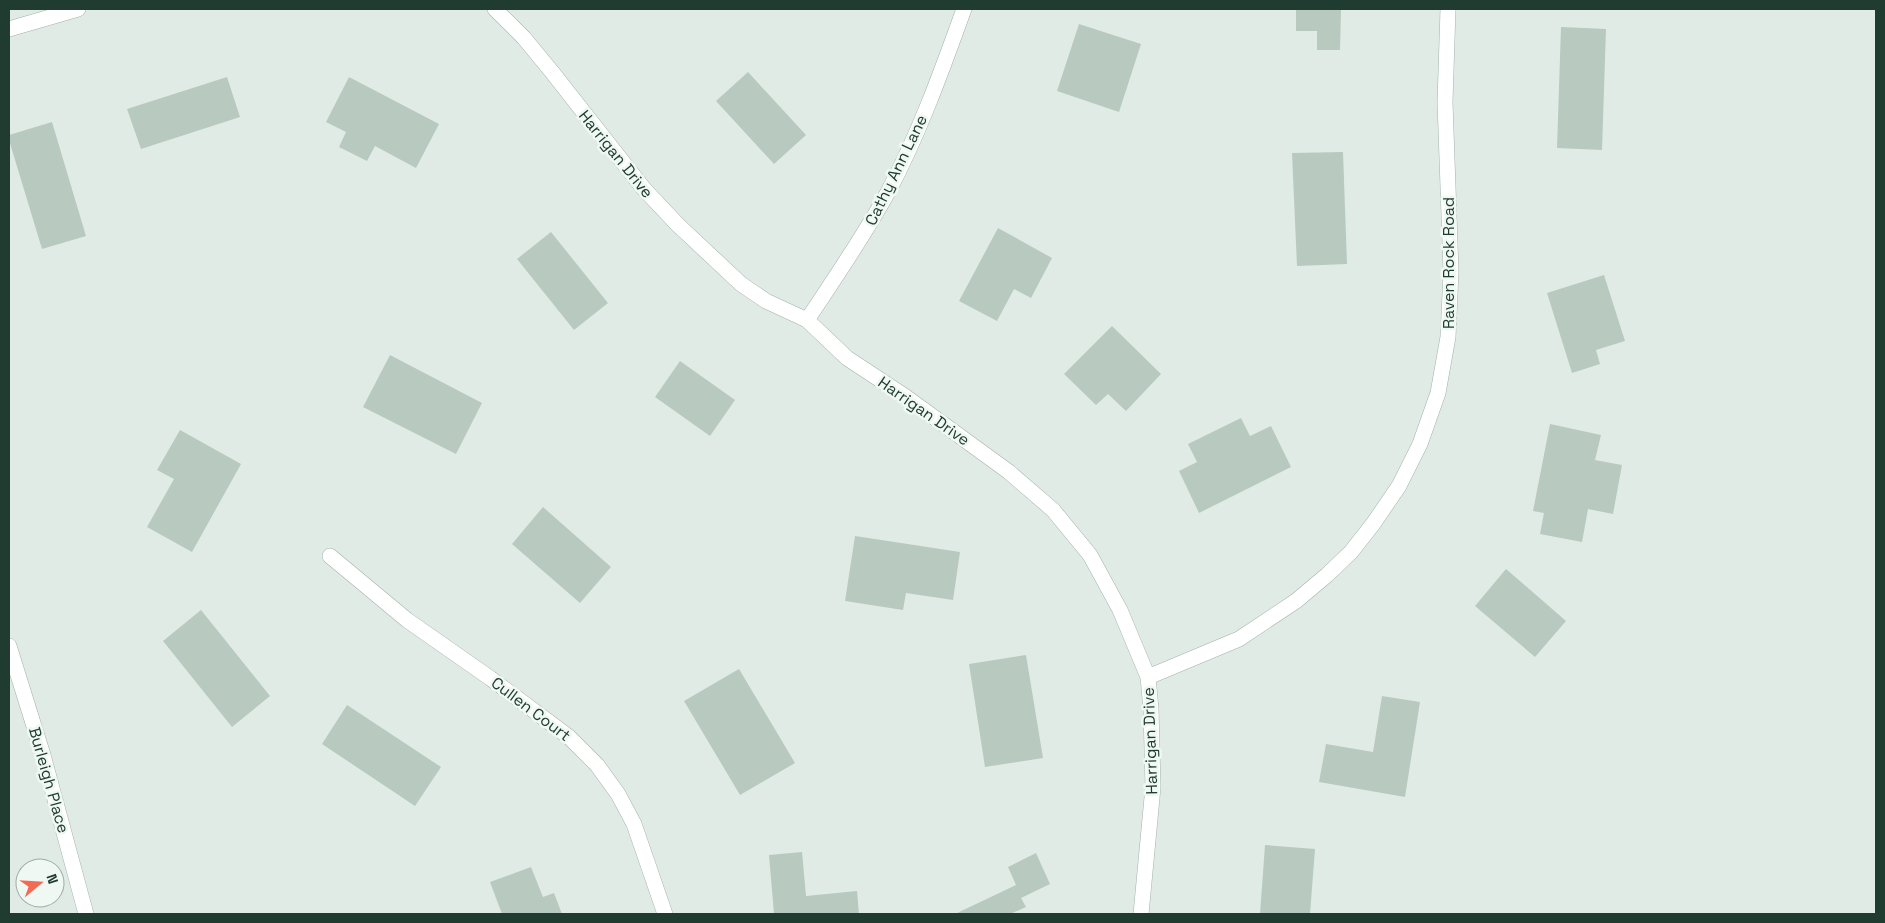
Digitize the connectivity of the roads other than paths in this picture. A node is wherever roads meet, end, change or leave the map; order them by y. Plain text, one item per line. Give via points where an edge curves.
1 (78, 9) edge
2 (495, 9) edge
3 (964, 9) edge
4 (1448, 9) edge
5 (9, 29) edge
6 (807, 320) junction
7 (330, 556) dead end
8 (9, 646) edge
9 (1148, 677) junction
10 (86, 914) edge
11 (665, 914) edge
12 (1141, 914) edge

1 - 5 street
2 - 6 street, Harrigan Drive via 524,38 644,189 678,225 741,284 766,301
3 - 6 street, Cathy Ann Lane via 912,143 888,191
4 - 9 street, Raven Rock Road via 1445,102 1451,272 1448,337 1438,393 1420,444 1399,486 1351,552 1327,575 1239,638
6 - 9 street, Harrigan Drive via 847,358 1009,472 1053,510 1094,563 1120,610
7 - 11 street, Cullen Court via 407,620 570,736 618,794 634,824
8 - 10 street, Burleigh Place via 43,755
9 - 12 street, Harrigan Drive via 1153,787

